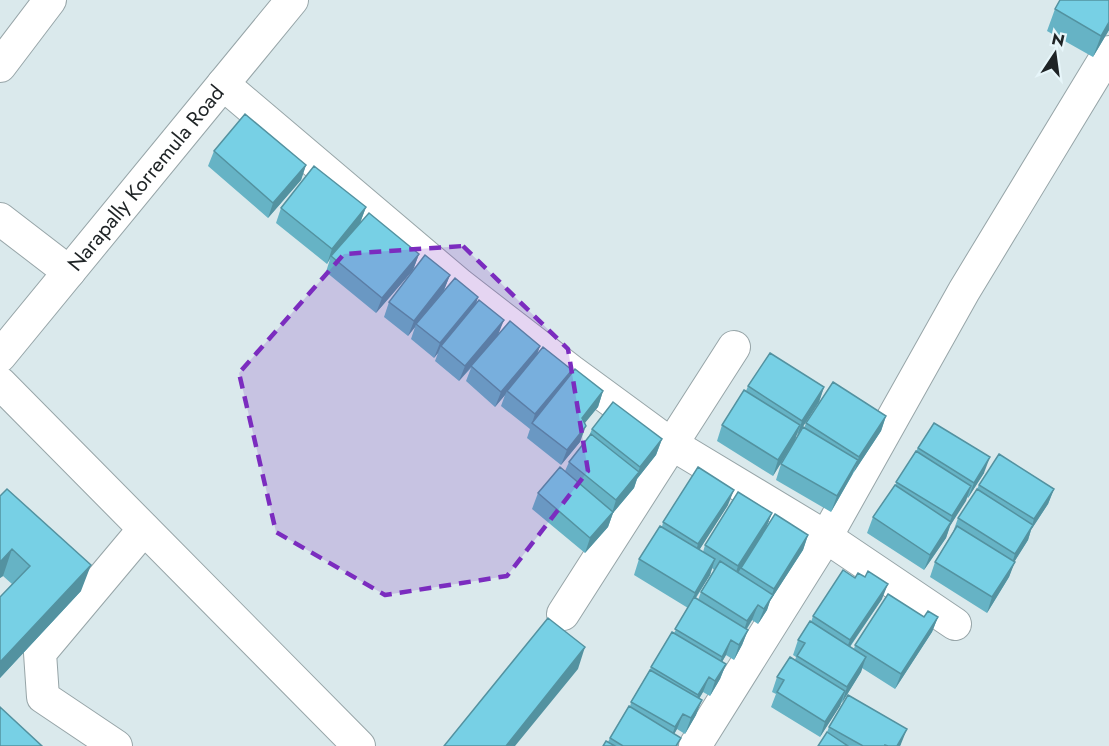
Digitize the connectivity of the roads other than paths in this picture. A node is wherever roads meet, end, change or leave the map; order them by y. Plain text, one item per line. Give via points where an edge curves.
1 (50, 0) edge
2 (292, 0) edge
3 (1109, 52) edge
4 (0, 66) edge
5 (223, 84) junction
6 (0, 219) edge
7 (69, 272) junction
8 (734, 347) dead end
9 (0, 356) edge
10 (0, 383) edge
11 (673, 445) junction
12 (144, 529) junction
13 (825, 537) junction
14 (563, 614) dead end
15 (955, 624) dead end
16 (116, 746) edge
17 (359, 746) edge
18 (695, 746) edge

1 - 4 street
2 - 5 street, Narapally Korremula Road
3 - 13 street via 964,291
5 - 7 street, Narapally Korremula Road
5 - 11 street via 460,285
6 - 7 street
7 - 9 street, Narapally Korremula Road
8 - 11 street
10 - 12 street
11 - 13 street
11 - 14 street
12 - 16 street via 40,653 43,697
12 - 17 street
13 - 15 street
13 - 18 street

